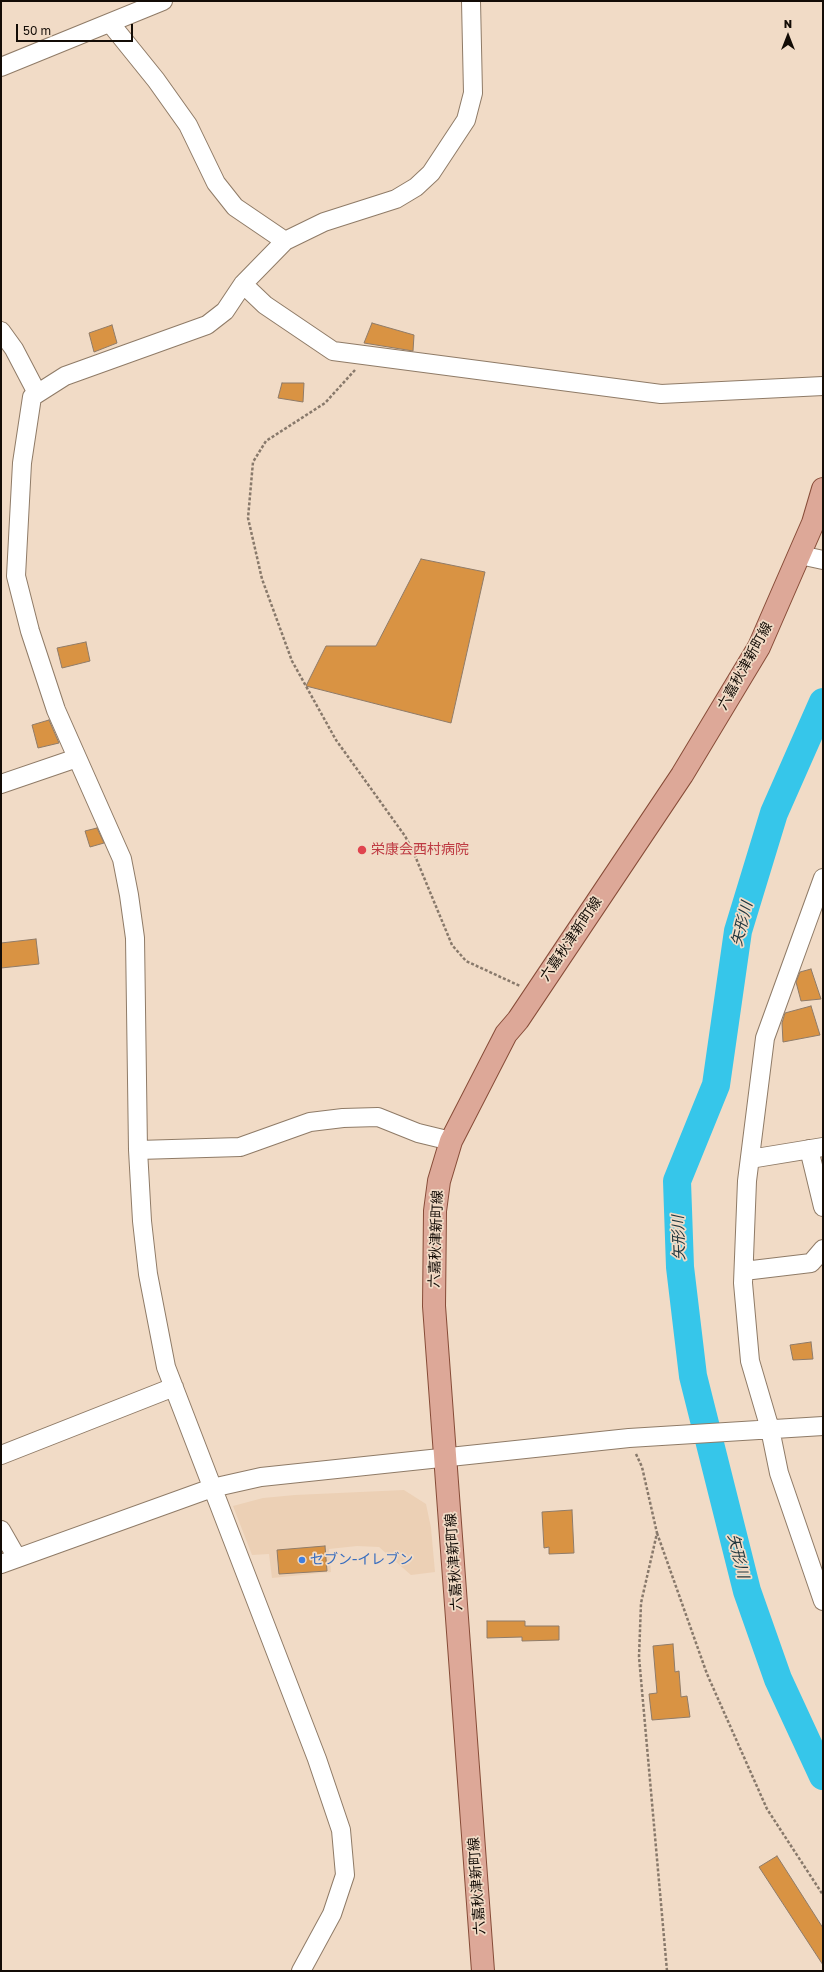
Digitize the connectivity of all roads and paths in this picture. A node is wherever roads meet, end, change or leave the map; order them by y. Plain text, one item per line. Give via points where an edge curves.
1 (163, 1) edge
2 (471, 1) edge
3 (130, 8) edge
4 (110, 23) junction
5 (1, 67) edge
6 (285, 241) junction
7 (243, 284) junction
8 (1, 331) edge
9 (367, 356) junction
10 (823, 386) edge
11 (37, 393) junction
12 (823, 489) edge
13 (800, 555) junction
14 (823, 560) edge
15 (8, 575) edge
16 (77, 758) junction
17 (1, 784) edge
18 (822, 885) edge
19 (534, 993) junction
20 (450, 1141) junction
21 (816, 1148) edge
22 (138, 1150) junction
23 (750, 1159) junction
24 (823, 1207) edge
25 (823, 1249) edge
26 (744, 1271) junction
27 (174, 1387) junction
28 (823, 1426) edge
29 (770, 1429) junction
30 (629, 1438) junction
31 (1, 1455) edge
32 (447, 1457) junction
33 (212, 1488) junction
34 (1, 1530) edge
35 (657, 1533) junction
36 (9, 1561) edge
37 (823, 1601) edge
38 (823, 1895) edge
39 (301, 1971) edge
40 (484, 1971) edge
41 (667, 1971) edge

1 - 3 street
2 - 6 street via 473,93 466,120 431,173 416,187 396,199 324,222
3 - 4 street
4 - 5 street
4 - 6 street via 188,125 216,183 235,207
6 - 7 street
7 - 9 street via 265,305 333,351
7 - 11 street via 225,311 207,325 65,376
8 - 11 street via 14,349
9 - 10 street via 661,394
9 - 19 path via 325,403 266,441 254,462 248,518 262,579 292,661 336,740 410,846 452,945 466,961
11 - 15 street via 32,397
12 - 13 main road, 六嘉秋津新町線
13 - 14 street
13 - 19 main road, 六嘉秋津新町線 via 759,647 682,775
15 - 16 street via 56,710
16 - 17 street
16 - 22 street via 122,859 129,895 135,938
18 - 23 street via 765,1038
19 - 20 main road, 六嘉秋津新町線 via 518,1020 506,1034
20 - 22 street via 418,1133 378,1117 343,1118 310,1122 240,1147
20 - 32 main road, 六嘉秋津新町線 via 439,1181 435,1211 434,1306
21 - 23 street
21 - 24 street
22 - 27 street via 148,1274 166,1367
23 - 26 street
25 - 26 street via 811,1263
26 - 29 street via 750,1361
27 - 31 street
27 - 33 street
28 - 29 street
29 - 30 street
29 - 37 street via 779,1473
30 - 32 street
30 - 35 path via 642,1467
32 - 33 street via 261,1477
32 - 40 main road, 六嘉秋津新町線
33 - 36 street
33 - 39 street via 341,1830 345,1875 332,1914
34 - 36 street
35 - 38 path via 707,1674 767,1809
35 - 41 path via 641,1603 639,1657

